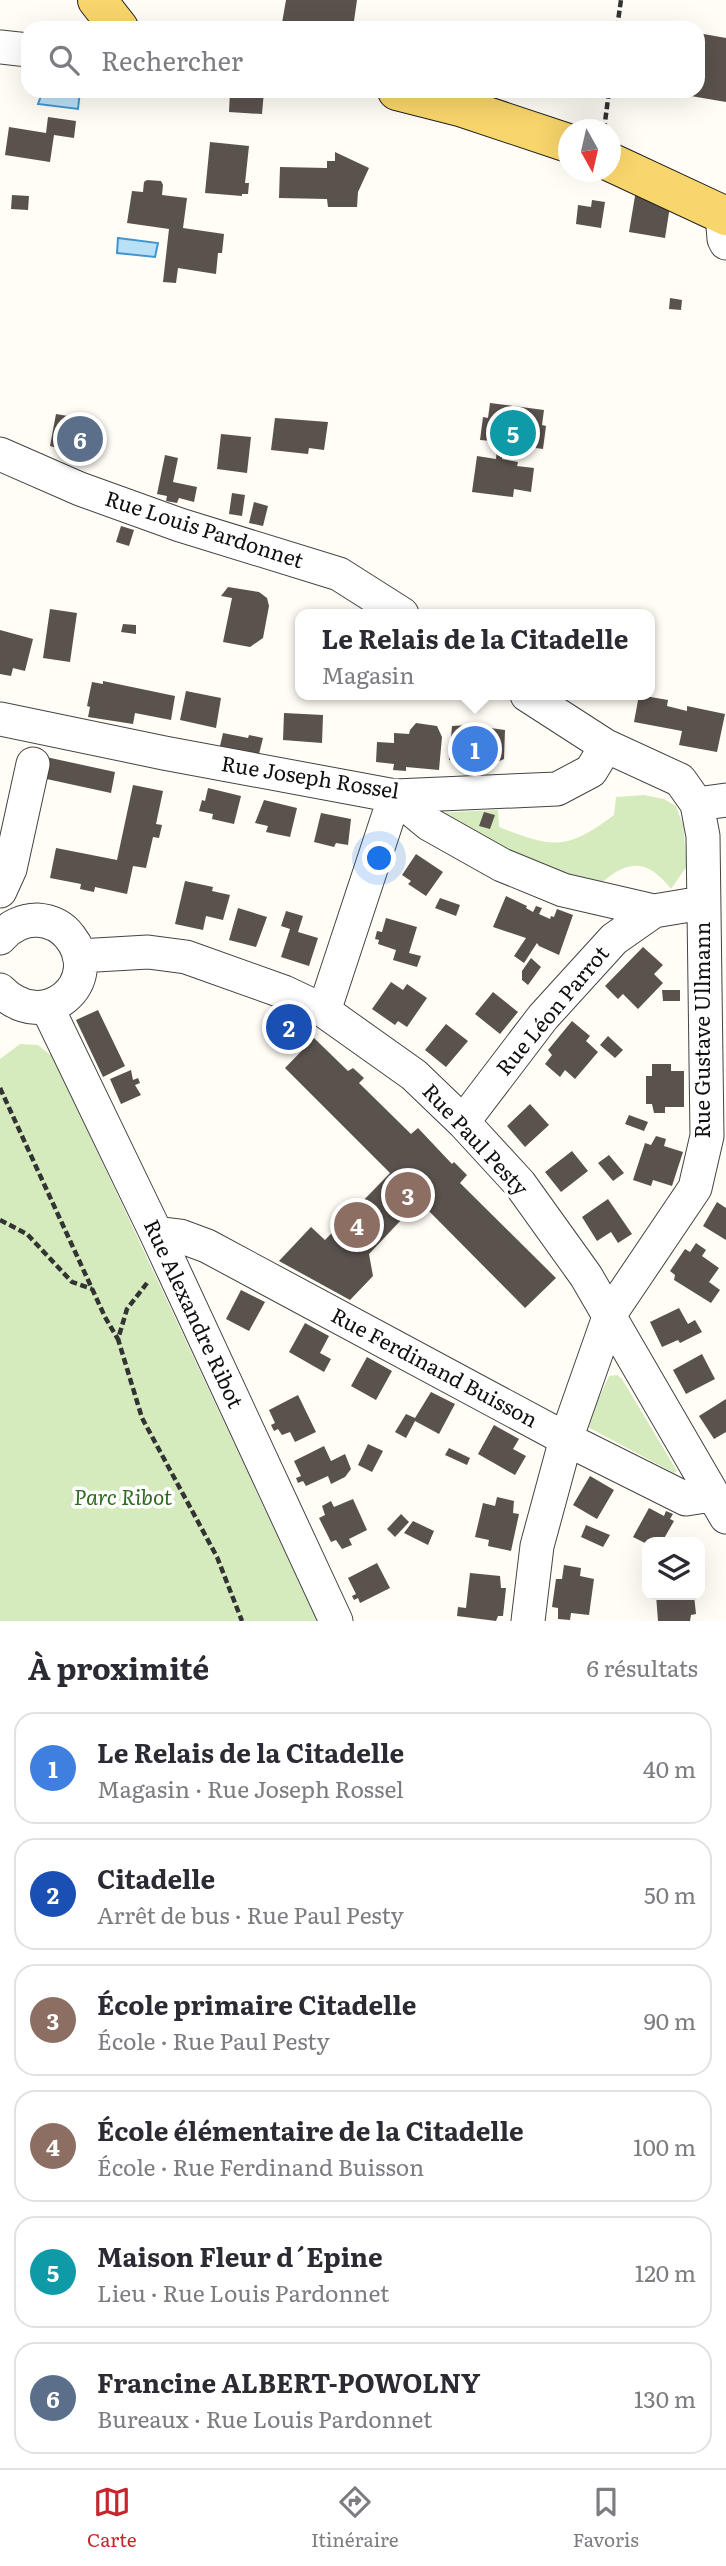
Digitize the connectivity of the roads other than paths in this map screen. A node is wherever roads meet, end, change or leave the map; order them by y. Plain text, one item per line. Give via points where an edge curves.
1 (0, 47) edge
2 (21, 49) edge
3 (425, 98) edge
4 (558, 139) edge
5 (621, 168) edge
6 (725, 225) edge
7 (0, 454) edge
8 (394, 609) edge
9 (535, 700) edge
10 (0, 719) edge
11 (606, 746) junction
12 (33, 764) dead end
13 (395, 796) junction
14 (712, 802) edge
15 (0, 891) edge
16 (702, 903) junction
17 (654, 911) junction
18 (2, 933) edge
19 (79, 956) junction
20 (3, 1002) edge
21 (47, 1007) junction
22 (324, 1011) junction
23 (463, 1122) junction
24 (162, 1247) junction
25 (610, 1314) junction
26 (566, 1438) junction
27 (719, 1506) edge
28 (336, 1621) edge
29 (528, 1621) edge

1 - 2 street
3 - 4 main road
5 - 6 main road
7 - 8 street, Rue Louis Pardonnet via 80,489 339,574
9 - 11 street
10 - 13 street, Rue Joseph Rossel
11 - 13 street, Rue Joseph Rossel via 591,771 557,789
11 - 14 street via 680,780
12 - 15 street via 10,869
13 - 17 street, Rue Léon Parrot via 429,824 502,865 563,890
13 - 22 street
14 - 16 street, Rue Gustave Ullmann via 703,836
16 - 17 street, Rue Léon Parrot
16 - 25 street, Rue Gustave Ullmann via 708,1136 695,1188
17 - 23 street, Rue Léon Parrot via 614,939 544,1017
18 - 19 street via 17,924 43,920 67,933
19 - 21 street via 77,982 60,1002
19 - 22 street, Rue Paul Pesty via 148,952 186,957
20 - 21 street
21 - 24 street, Rue Alexandre Ribot
22 - 23 street, Rue Paul Pesty via 414,1074
23 - 25 street, Rue Paul Pesty via 520,1184
24 - 26 street, Rue Ferdinand Buisson via 180,1236 207,1246
24 - 28 street, Rue Alexandre Ribot
25 - 26 street, Rue Gustave Ullmann
25 - 27 street, Rue Paul Pesty
26 - 27 street, Rue Ferdinand Buisson via 686,1499
26 - 29 street, Rue Gustave Ullmann via 537,1546

